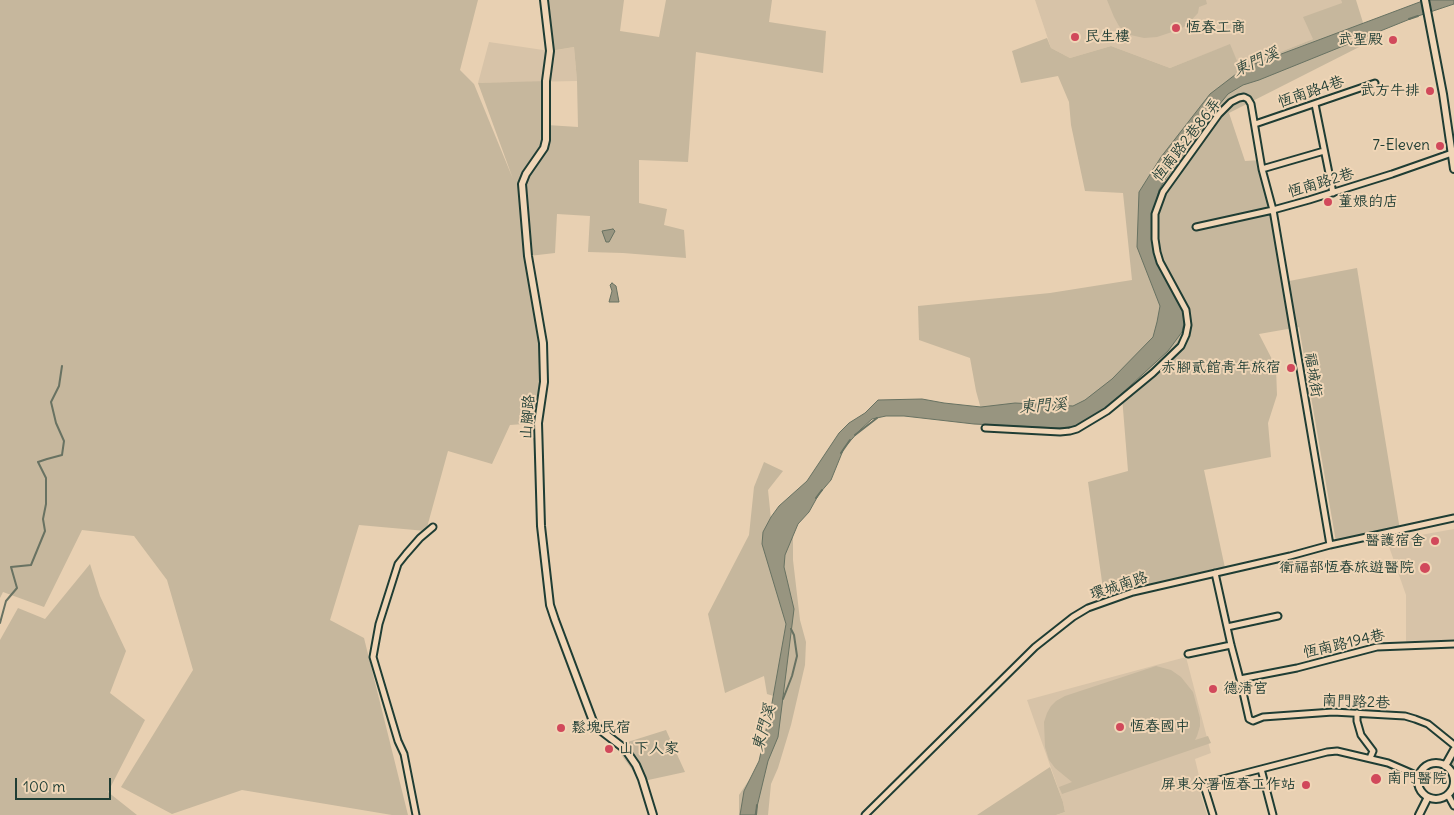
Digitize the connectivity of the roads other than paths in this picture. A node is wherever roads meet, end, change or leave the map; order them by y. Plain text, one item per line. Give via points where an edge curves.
1 (544, 0) edge
2 (1425, 0) edge
3 (1375, 83) dead end
4 (1315, 104) junction
5 (1255, 124) junction
6 (1324, 151) junction
7 (1452, 153) junction
8 (1262, 169) junction
9 (1454, 169) edge
10 (1333, 193) junction
11 (1273, 210) junction
12 (1196, 227) dead end
13 (985, 428) dead end
14 (1454, 518) edge
15 (433, 528) dead end
16 (1330, 545) junction
17 (1215, 573) junction
18 (1278, 616) dead end
19 (1227, 627) junction
20 (1454, 644) edge
21 (1231, 645) junction
22 (1188, 654) dead end
23 (1240, 679) junction
24 (1357, 713) junction
25 (1454, 745) edge
26 (1454, 750) edge
27 (1370, 758) junction
28 (1445, 766) junction
29 (1261, 769) junction
30 (1418, 776) junction
31 (1448, 795) junction
32 (1428, 798) junction
33 (1454, 806) edge
34 (416, 815) edge
35 (653, 815) edge
36 (865, 815) edge
37 (1213, 815) edge
38 (1273, 815) edge
39 (1419, 815) edge

1 - 35 street, 山腳路 via 550,51 546,82 546,140 522,184 528,256 543,343 544,382 538,422 538,457 541,526 550,605 594,724 624,749 636,765
2 - 7 street
3 - 4 street, 恆南路4巷
4 - 5 street, 恆南路4巷
4 - 6 street
5 - 8 street, 恆南路2巷86弄
5 - 13 street, 恆南路2巷86弄 via 1248,98 1232,102 1174,176 1158,204 1155,214 1157,252 1186,310 1188,324 1181,346 1107,411 1077,429 1060,432
6 - 8 street
6 - 10 street
7 - 9 street
7 - 10 street, 恆南路2巷
8 - 11 street, 恆南路2巷86弄
10 - 11 street, 恆南路2巷
11 - 12 street, 恆南路2巷
11 - 16 street, 福城街
14 - 16 street, 環城南路
15 - 34 street via 398,564 379,624 373,657 404,754
16 - 17 street, 環城南路
17 - 19 street
17 - 36 street, 環城南路 via 1133,592 1073,617 1035,647
18 - 19 street
19 - 21 street
20 - 23 street, 恆南路194巷 via 1377,647
21 - 22 street
21 - 23 street
23 - 24 street, 南門路2巷 via 1249,719 1253,721 1306,713
24 - 25 street, 南門路2巷 via 1416,718
24 - 27 street via 1361,735 1373,752
26 - 28 street
27 - 29 street via 1327,752
27 - 30 street
28 - 30 street via 1429,764
28 - 31 street via 1454,780
29 - 37 street via 1207,783 1205,789
29 - 38 street
30 - 32 street via 1419,788
31 - 32 street
31 - 33 street
32 - 39 street

